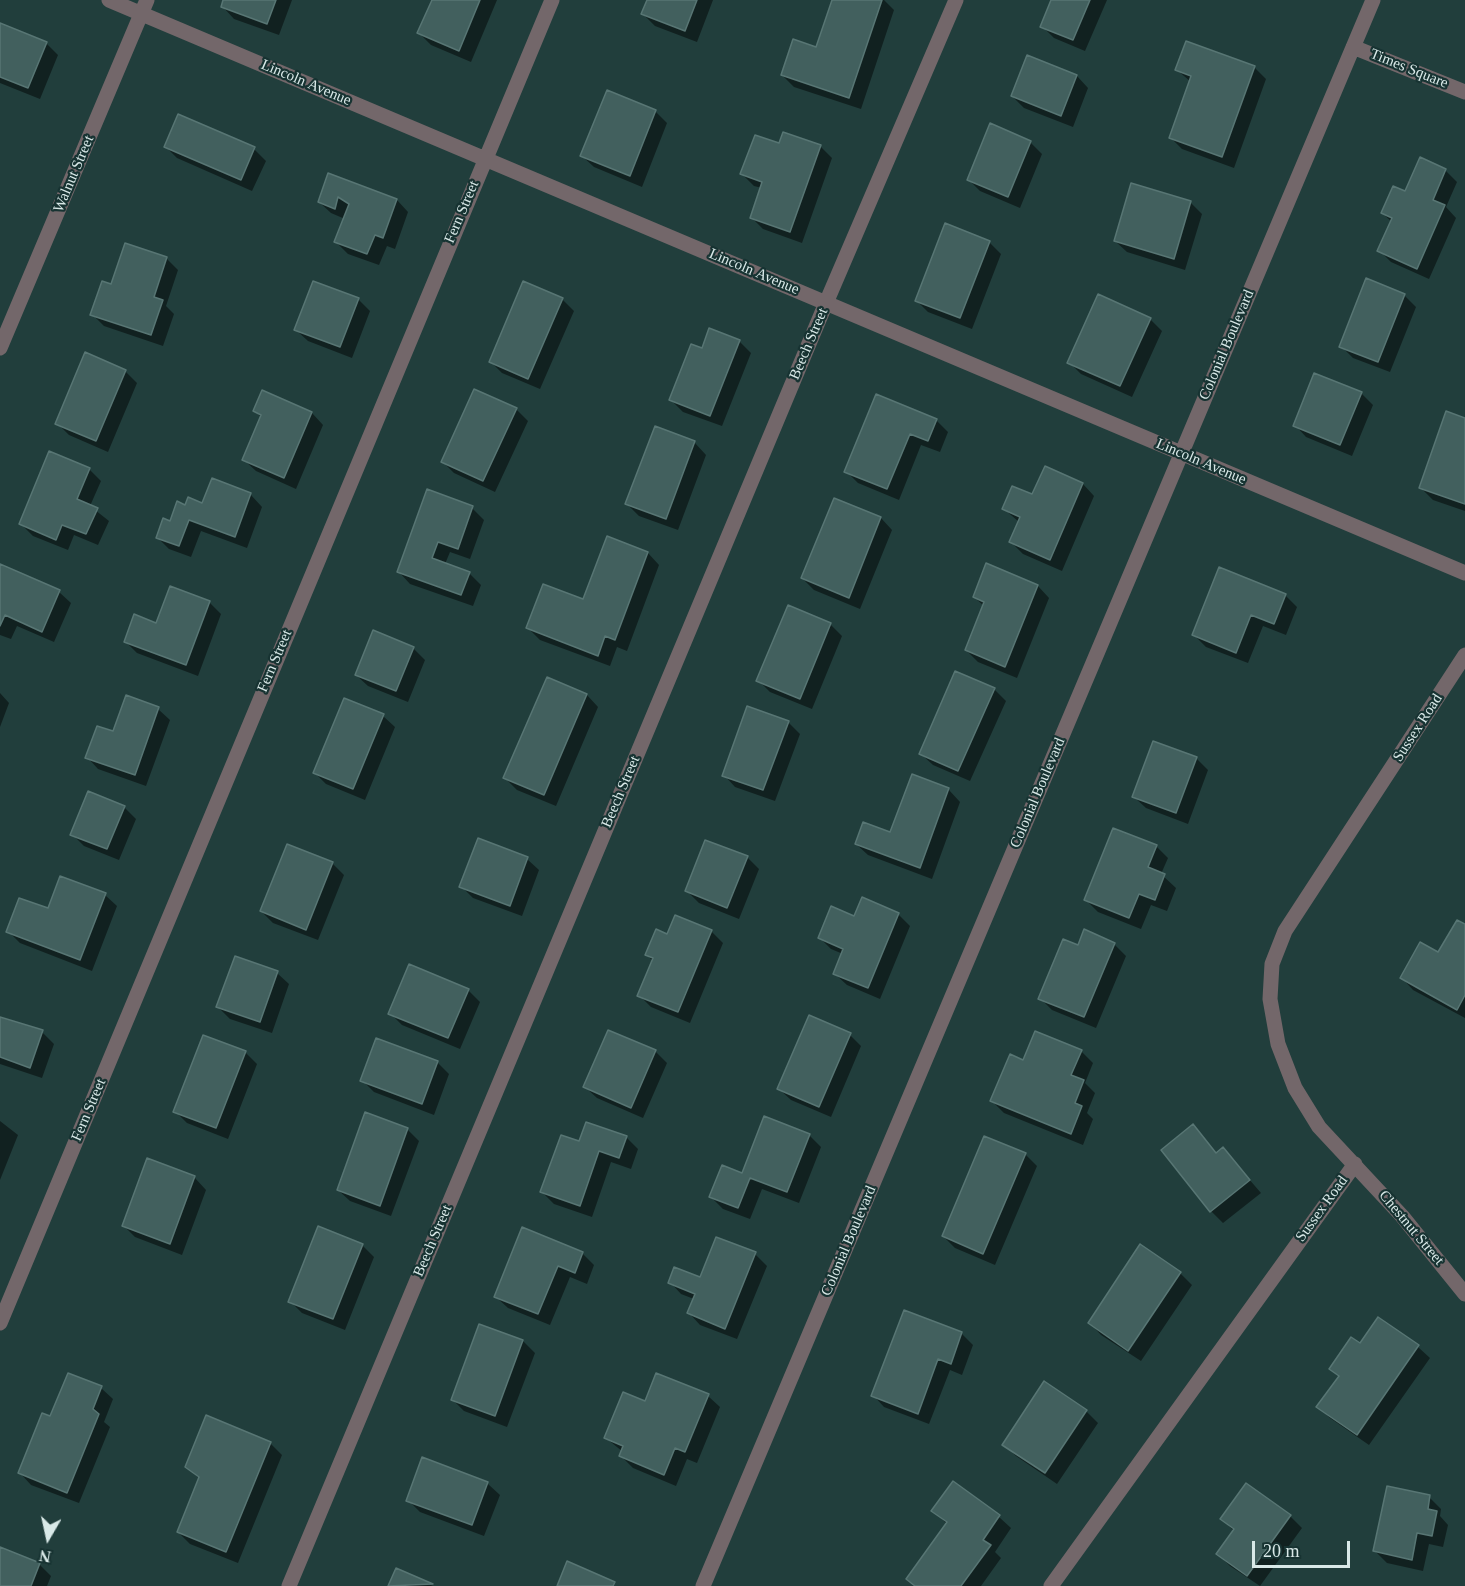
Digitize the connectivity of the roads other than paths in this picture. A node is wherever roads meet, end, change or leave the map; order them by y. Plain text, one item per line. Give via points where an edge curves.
1 (109, 0) edge
2 (552, 0) edge
3 (956, 0) edge
4 (1373, 0) edge
5 (144, 7) edge
6 (1353, 47) junction
7 (1465, 92) edge
8 (484, 158) junction
9 (826, 303) junction
10 (0, 348) edge
11 (1182, 453) junction
12 (1465, 573) edge
13 (1465, 655) edge
14 (1354, 1164) junction
15 (1465, 1294) edge
16 (0, 1323) edge
17 (289, 1586) edge
18 (704, 1586) edge
19 (1051, 1586) edge

1 - 5 street, Lincoln Avenue
2 - 8 street, Fern Street
3 - 9 street, Beech Street
4 - 6 street, Colonial Boulevard
5 - 8 street, Lincoln Avenue
5 - 10 street, Walnut Street
6 - 7 street, Times Square
6 - 11 street, Colonial Boulevard
8 - 9 street, Lincoln Avenue
8 - 16 street, Fern Street
9 - 11 street, Lincoln Avenue
9 - 17 street, Beech Street
11 - 12 street, Lincoln Avenue
11 - 18 street, Colonial Boulevard
13 - 14 street, Sussex Road via 1284,931 1272,964 1270,999 1278,1044 1295,1088 1319,1127
14 - 15 street, Chestnut Street
14 - 19 street, Sussex Road

